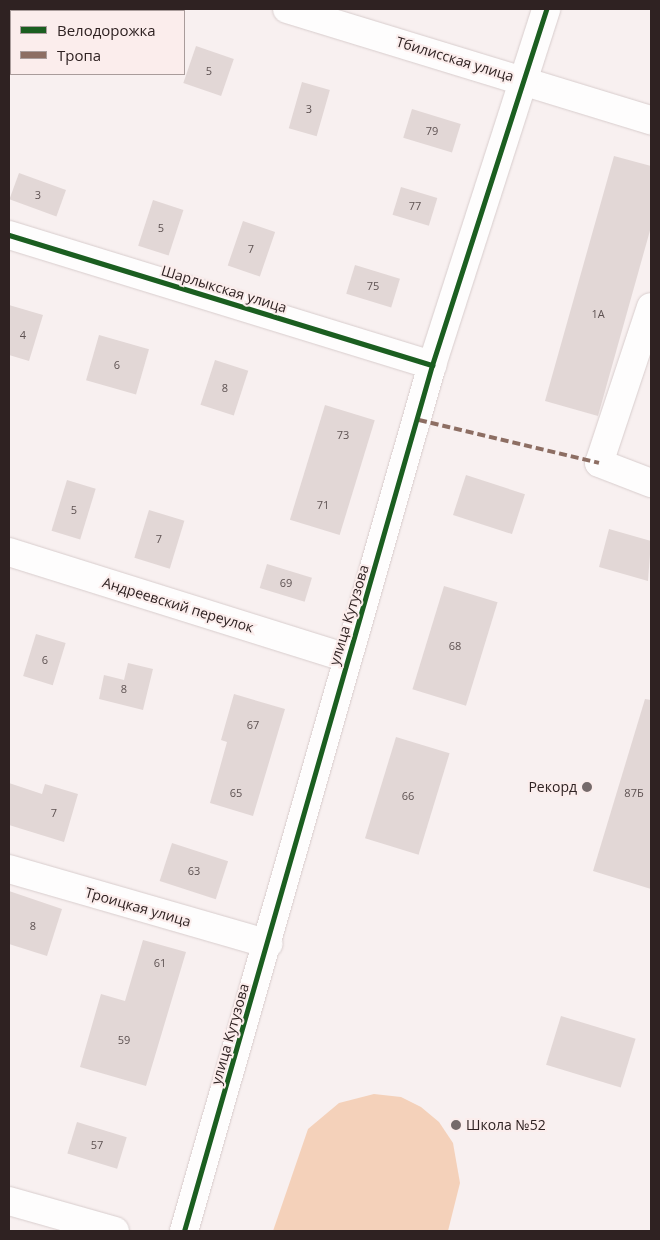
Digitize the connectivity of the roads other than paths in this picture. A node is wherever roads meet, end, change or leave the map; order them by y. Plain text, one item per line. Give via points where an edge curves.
1 (287, 9) edge
2 (546, 9) edge
3 (526, 81) junction
4 (651, 120) edge
5 (9, 235) edge
6 (651, 307) edge
7 (432, 365) junction
8 (651, 483) edge
9 (9, 552) edge
10 (348, 658) junction
11 (9, 869) edge
12 (268, 944) junction
13 (9, 1200) edge
14 (115, 1231) edge
15 (184, 1231) edge

1 - 3 street, Тбилисская улица
2 - 3 street, улица Кутузова
3 - 4 street, Тбилисская улица
3 - 7 street, улица Кутузова
5 - 7 street, Шарлыкская улица
6 - 8 street via 599,464
7 - 10 street, улица Кутузова
9 - 10 street, Андреевский переулок
10 - 12 street, улица Кутузова
11 - 12 street, Троицкая улица
12 - 15 street, улица Кутузова
13 - 14 street

